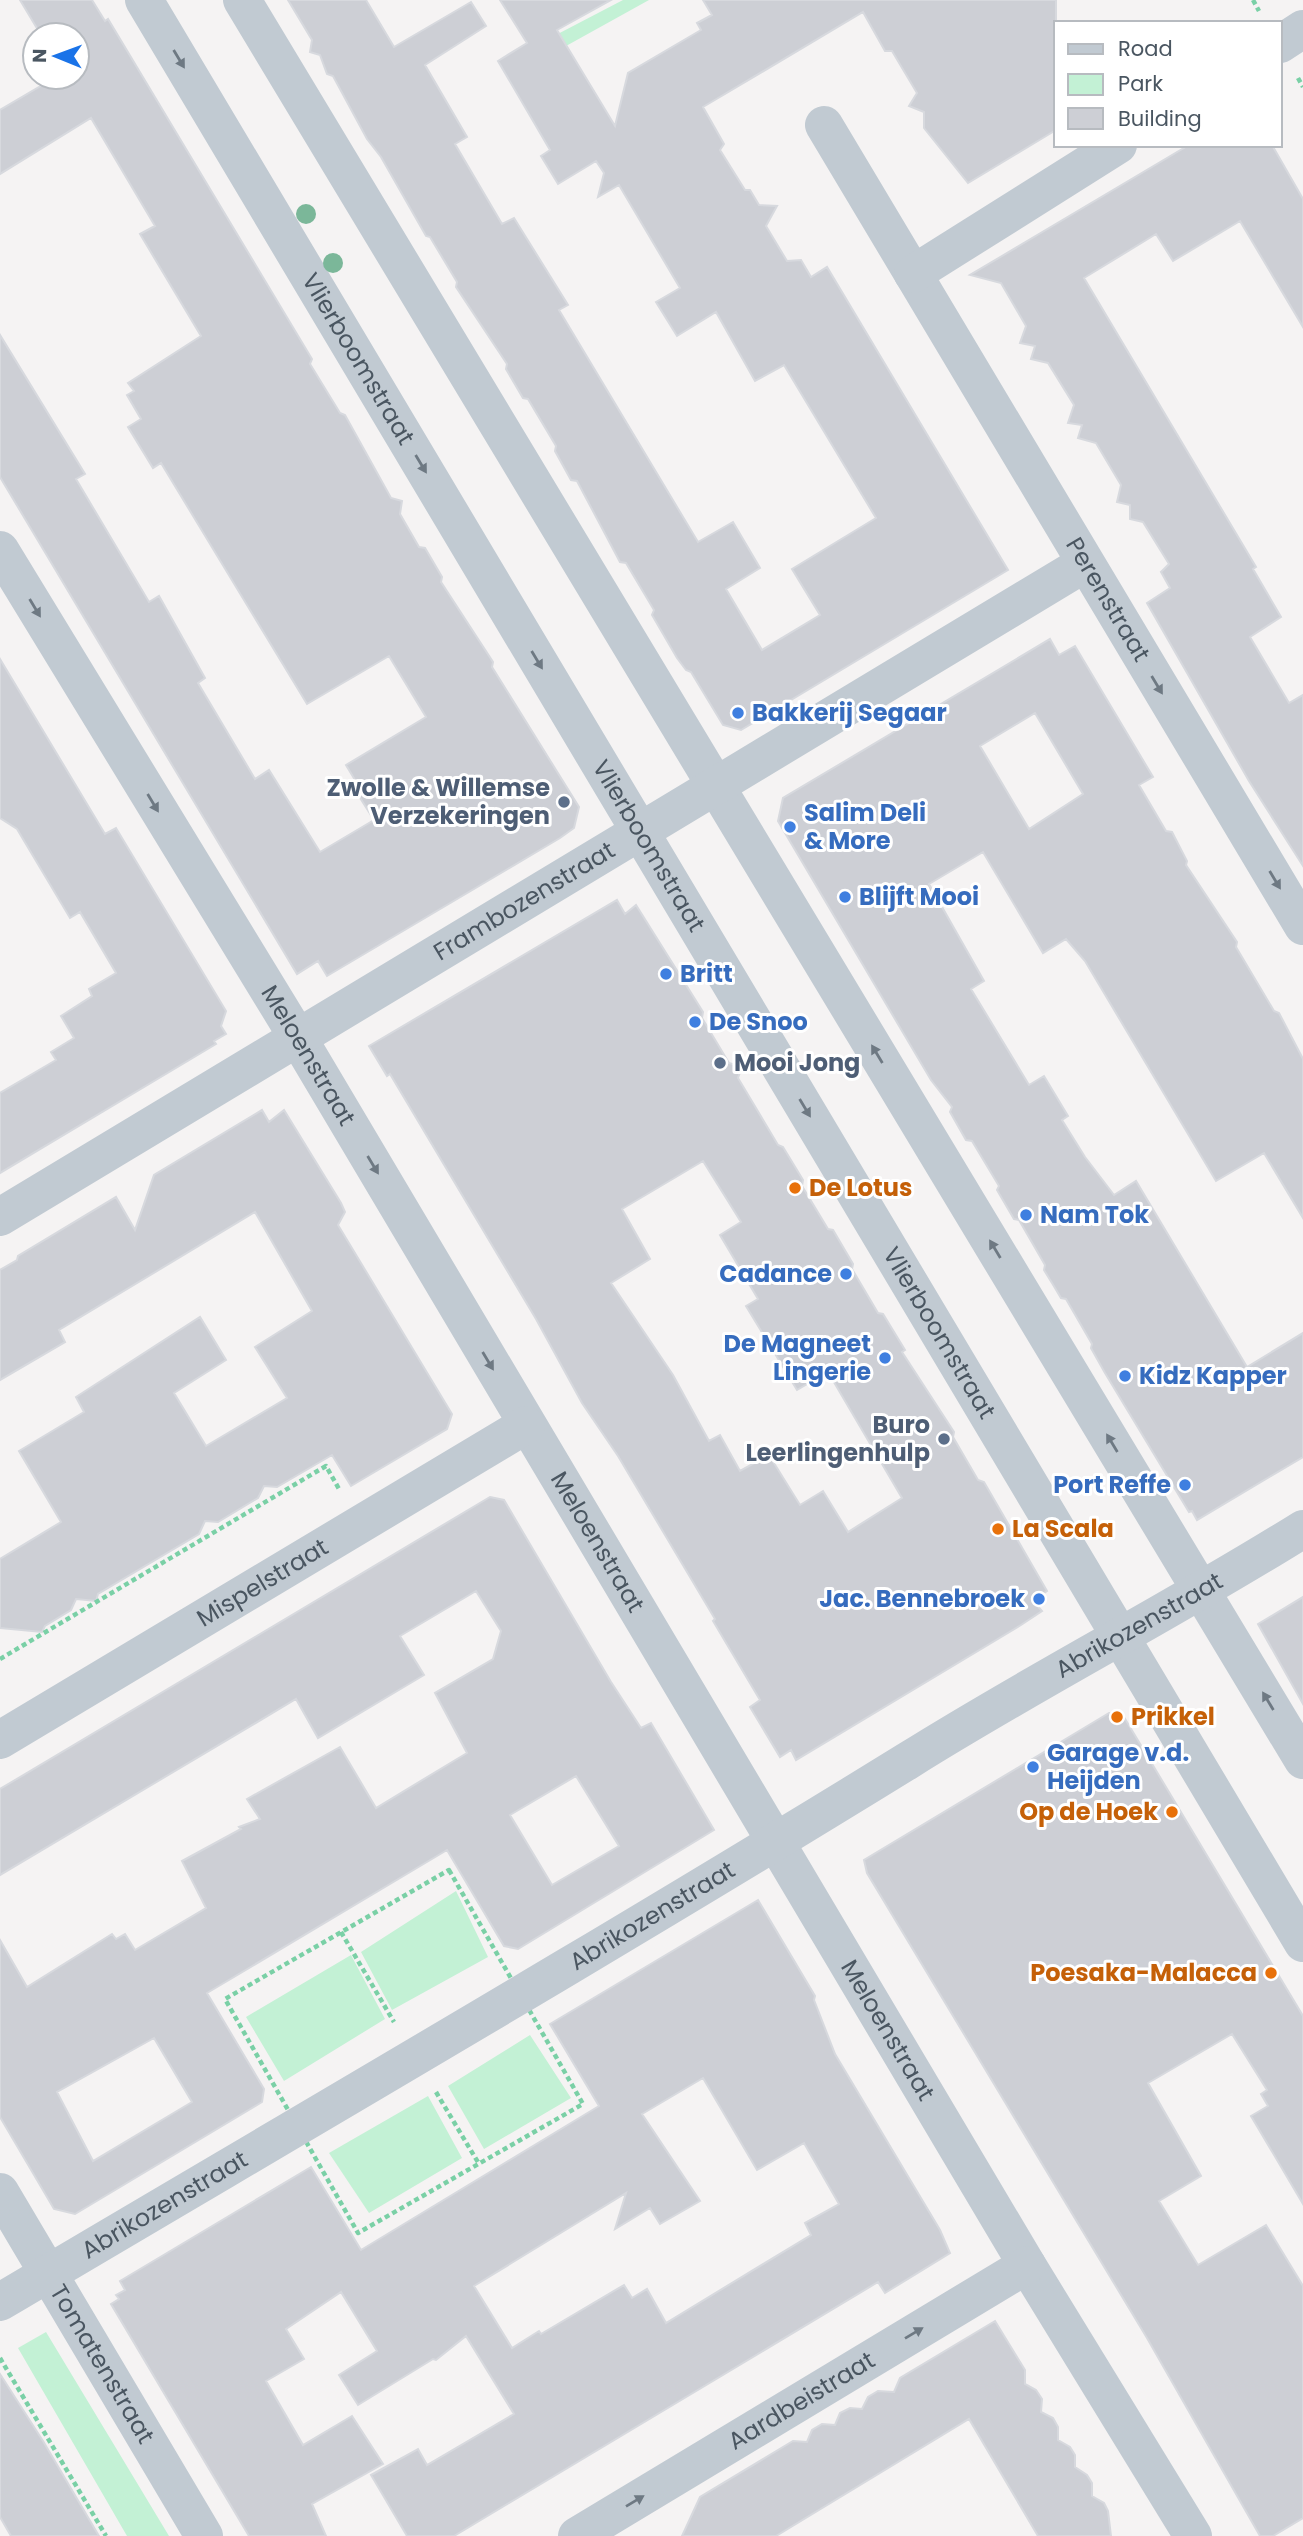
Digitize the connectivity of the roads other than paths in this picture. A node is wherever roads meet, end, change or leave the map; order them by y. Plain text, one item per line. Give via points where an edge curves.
1 (144, 0) edge
2 (242, 0) edge
3 (1303, 29) edge
4 (1282, 43) edge
5 (824, 125) dead end
6 (1115, 147) edge
7 (913, 274) junction
8 (0, 550) edge
9 (1084, 564) junction
10 (716, 786) junction
11 (640, 832) junction
12 (1303, 926) edge
13 (298, 1038) junction
14 (0, 1217) edge
15 (526, 1425) junction
16 (1303, 1529) edge
17 (1202, 1592) junction
18 (1121, 1638) junction
19 (0, 1740) edge
20 (1303, 1760) edge
21 (777, 1841) junction
22 (1303, 1944) edge
23 (0, 2192) edge
24 (1027, 2265) junction
25 (48, 2273) junction
26 (0, 2302) edge
27 (204, 2536) edge
28 (577, 2536) edge
29 (1193, 2536) edge

1 -> 11 street, Vlierboomstraat
2 - 10 street
3 - 4 street
5 - 7 street, Perenstraat
6 - 7 street
7 - 9 street, Perenstraat
8 -> 13 street, Meloenstraat
9 - 10 street, Frambozenstraat
9 -> 12 street, Perenstraat
10 - 11 street, Frambozenstraat
17 -> 10 street
11 - 13 street, Frambozenstraat
11 -> 18 street, Vlierboomstraat
13 - 14 street, Frambozenstraat
13 -> 15 street, Meloenstraat
15 - 19 street, Mispelstraat
15 - 21 street, Meloenstraat
16 - 17 street, Abrikozenstraat
17 - 18 street, Abrikozenstraat
20 -> 17 street
18 - 21 street, Abrikozenstraat
18 - 22 street, Vlierboomstraat
21 - 24 street, Meloenstraat
21 - 25 street, Abrikozenstraat
23 - 25 street, Tomatenstraat
28 -> 24 street, Aardbeistraat
24 - 29 street, Meloenstraat
25 - 26 street, Abrikozenstraat
25 - 27 street, Tomatenstraat

